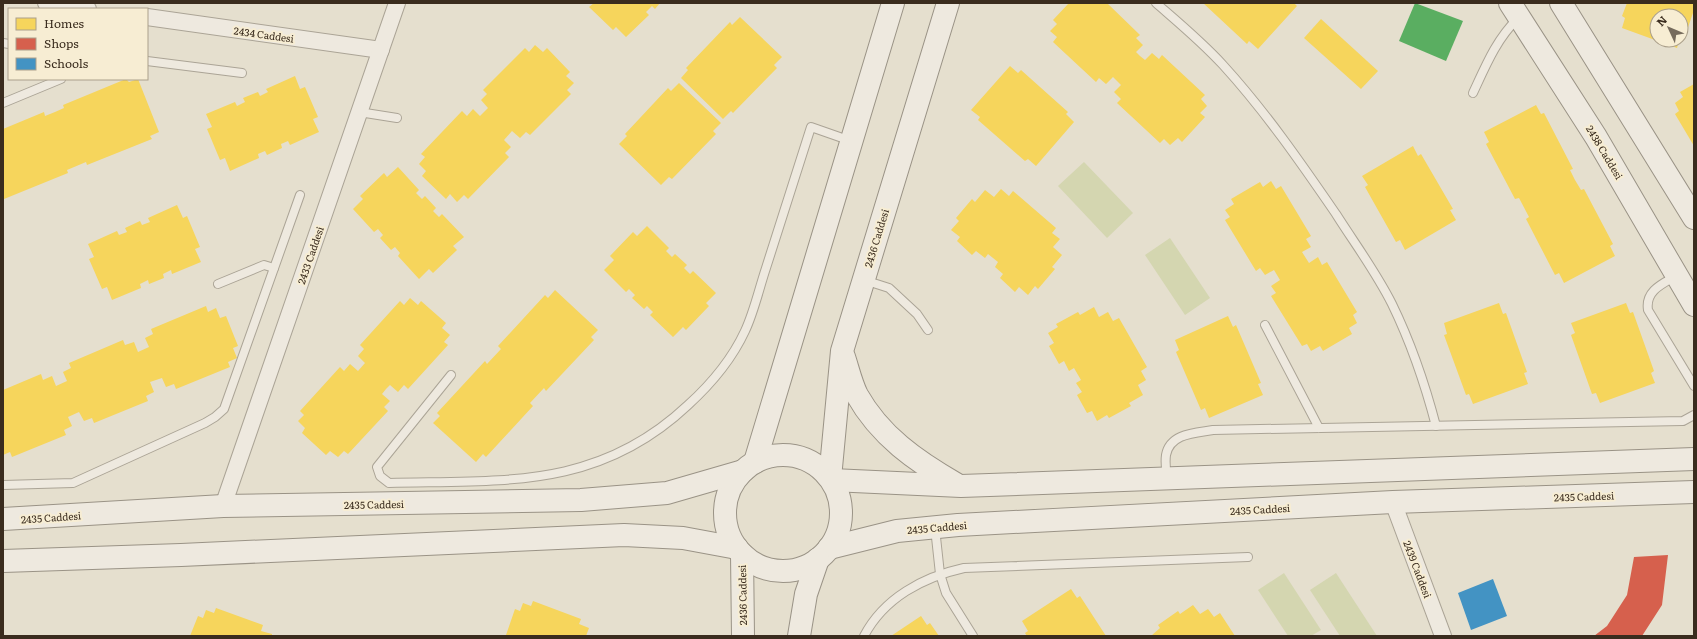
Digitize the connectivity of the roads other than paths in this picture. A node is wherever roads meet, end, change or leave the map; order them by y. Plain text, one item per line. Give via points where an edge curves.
1 (46, 3) edge
2 (396, 3) edge
3 (893, 3) edge
4 (948, 3) edge
5 (1156, 3) edge
6 (1561, 3) edge
7 (79, 8) edge
8 (1514, 10) edge
9 (148, 17) edge
10 (381, 50) junction
11 (148, 61) edge
12 (242, 74) dead end
13 (59, 80) edge
14 (1473, 93) dead end
15 (3, 103) edge
16 (359, 112) junction
17 (397, 118) dead end
18 (851, 141) junction
19 (300, 195) dead end
20 (1694, 218) edge
21 (274, 268) junction
22 (1677, 275) junction
23 (864, 280) junction
24 (218, 284) dead end
25 (1694, 304) edge
26 (1265, 325) dead end
27 (928, 330) dead end
28 (842, 351) junction
29 (452, 375) dead end
30 (1694, 386) edge
31 (1694, 415) edge
32 (1436, 426) junction
33 (1318, 428) junction
34 (1694, 459) edge
35 (749, 467) junction
36 (831, 479) junction
37 (1167, 479) junction
38 (3, 485) edge
39 (961, 486) junction
40 (1694, 492) edge
41 (1393, 502) junction
42 (223, 506) junction
43 (3, 519) edge
44 (935, 527) junction
45 (739, 551) junction
46 (824, 554) junction
47 (1248, 557) dead end
48 (3, 561) edge
49 (940, 574) junction
50 (743, 636) edge
51 (798, 636) edge
52 (864, 636) edge
53 (973, 636) edge
54 (1444, 636) edge

1 - 7 street
2 - 10 street, 2433 Caddesi
3 - 18 street
4 - 23 street, 2436 Caddesi
5 - 32 lane via 1223,65 1266,118 1295,154 1378,277 1415,357
6 - 20 street
8 - 14 lane
8 - 22 street, 2438 Caddesi via 1596,136
9 - 10 street, 2434 Caddesi
10 - 16 street, 2433 Caddesi
11 - 12 lane
13 - 15 lane
16 - 17 lane
16 - 42 street, 2433 Caddesi
18 - 29 lane via 811,127 745,331 715,376 698,396 657,431 634,445 590,465 542,477 389,483 384,480 376,467
18 - 35 street
19 - 21 lane
21 - 24 lane via 264,265
21 - 38 lane via 224,409 215,417 73,483
22 - 25 street, 2438 Caddesi
22 - 30 lane via 1652,292 1647,303 1648,310
23 - 27 lane via 889,288 917,314
23 - 28 street, 2436 Caddesi
26 - 33 lane
28 - 36 street, 2436 Caddesi
28 - 39 street via 856,393 888,436 925,467
31 - 32 lane via 1683,421
32 - 33 lane
33 - 37 lane via 1213,430 1183,435 1176,439 1168,450
34 - 37 street
35 - 36 street, 2435 Caddesi via 769,456 792,455 813,462
35 - 42 street, 2435 Caddesi via 667,493 581,500
35 - 45 street via 730,490 725,512 729,535
36 - 39 street
36 - 46 street, 2435 Caddesi via 838,493 842,515 839,529
37 - 39 street
40 - 41 street, 2435 Caddesi
41 - 44 street, 2435 Caddesi
41 - 54 street, 2439 Caddesi
42 - 43 street, 2435 Caddesi
44 - 46 street, 2435 Caddesi via 897,531
44 - 49 lane
45 - 46 street, 2435 Caddesi via 754,563 775,571 798,569
45 - 48 street, 2435 Caddesi via 683,538 624,535
45 - 50 street, 2436 Caddesi
46 - 51 street via 806,594
47 - 49 lane via 964,568
49 - 52 lane via 901,594 881,612
49 - 53 lane via 946,593

